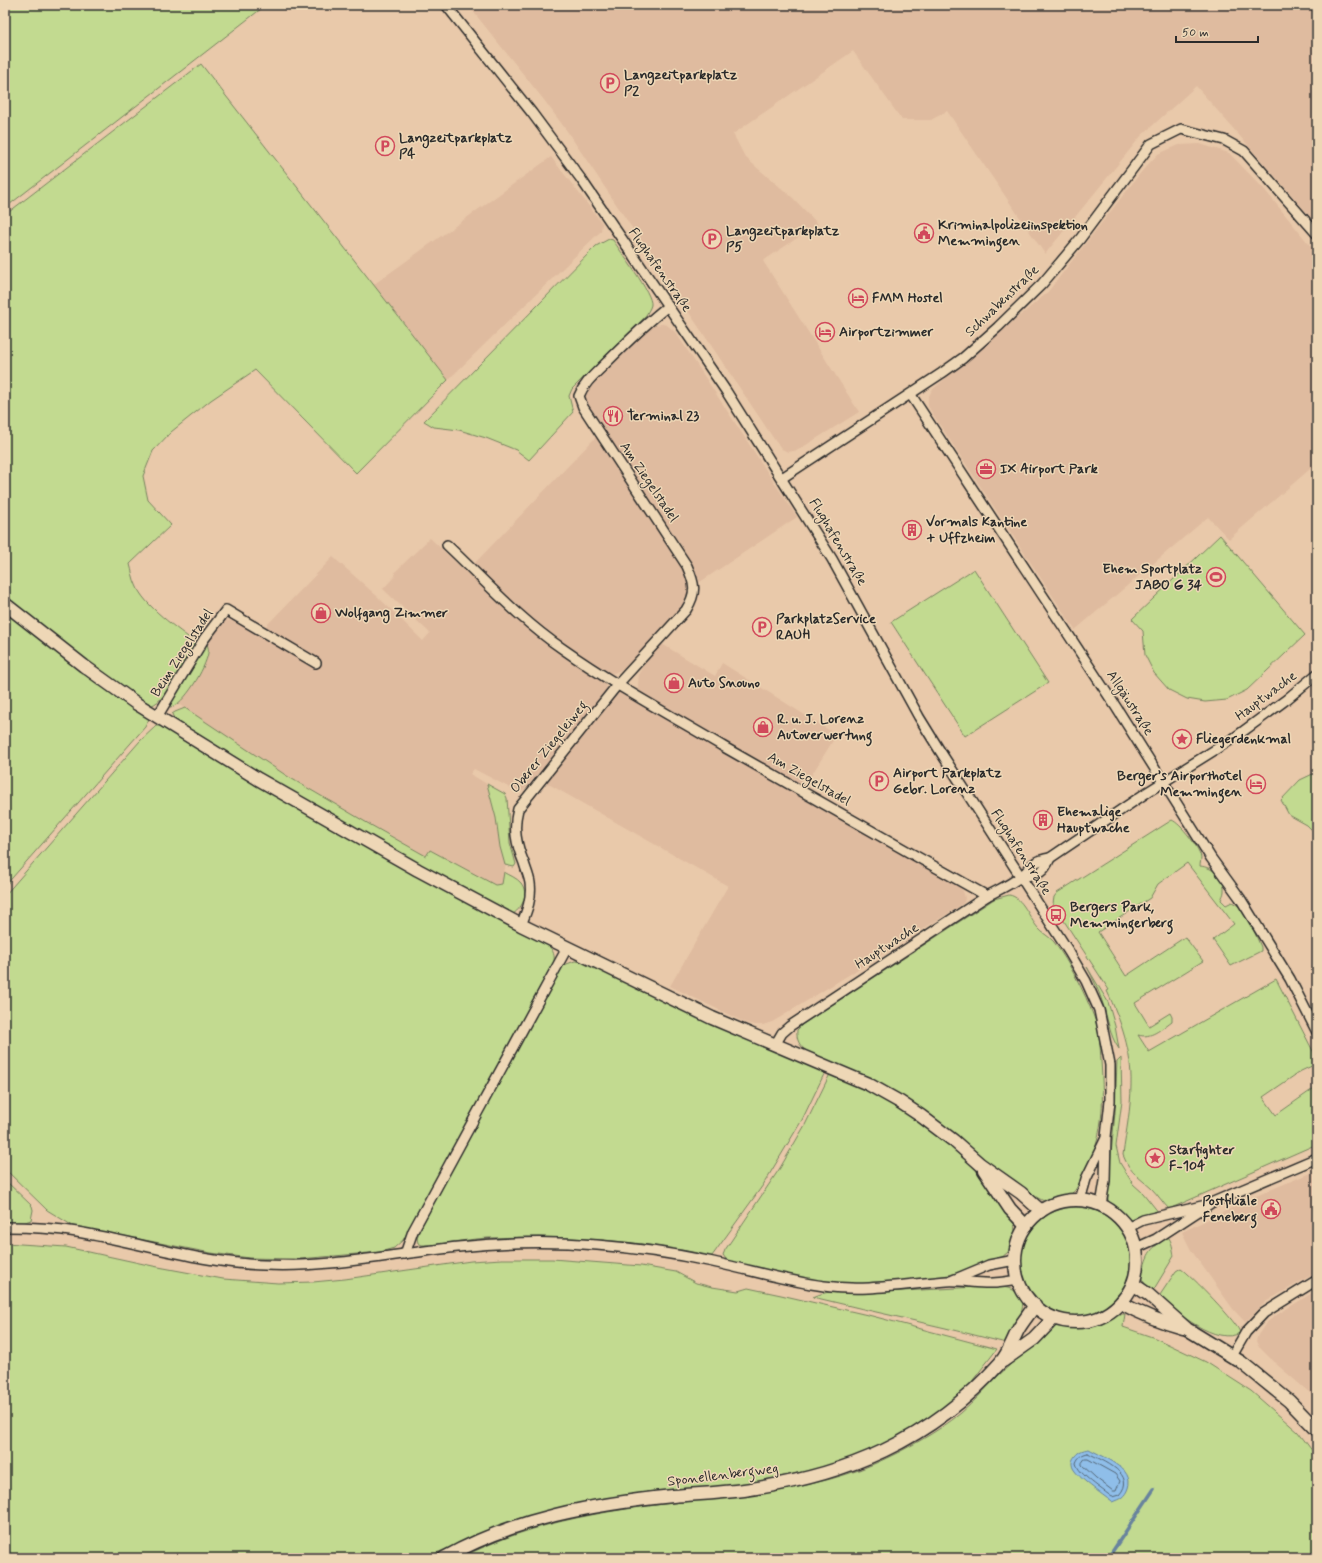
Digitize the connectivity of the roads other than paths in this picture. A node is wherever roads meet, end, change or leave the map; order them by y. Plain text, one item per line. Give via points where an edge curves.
1 (446, 5) edge
2 (1317, 234) edge
3 (668, 306) junction
4 (911, 395) junction
5 (782, 478) junction
6 (447, 545) dead end
7 (5, 604) edge
8 (316, 663) dead end
9 (1317, 674) edge
10 (618, 684) junction
11 (157, 717) junction
12 (1164, 782) junction
13 (1021, 877) junction
14 (987, 896) junction
15 (521, 924) junction
16 (567, 948) junction
17 (1317, 1032) edge
18 (775, 1045) junction
19 (1106, 1137) junction
20 (1317, 1158) edge
21 (980, 1164) junction
22 (1080, 1200) junction
23 (1211, 1203) junction
24 (1101, 1205) junction
25 (1041, 1211) junction
26 (1026, 1226) junction
27 (5, 1227) edge
28 (1127, 1228) junction
29 (1136, 1248) junction
30 (405, 1254) junction
31 (1015, 1260) junction
32 (1018, 1280) junction
33 (1317, 1280) edge
34 (949, 1281) junction
35 (1133, 1284) junction
36 (1121, 1303) junction
37 (1035, 1305) junction
38 (1054, 1318) junction
39 (1186, 1329) junction
40 (1232, 1356) junction
41 (1002, 1361) junction
42 (1317, 1430) edge
43 (444, 1558) edge

1 - 3 street, Flughafenstraße via 581,179
2 - 4 street, Schwabenstraße via 1244,151 1224,140 1181,129 1151,144 1042,284 963,358
3 - 5 street, Flughafenstraße
3 - 10 street, Am Ziegelstadel via 648,322 585,384 579,396 583,408 679,552 694,586 693,597 686,610
4 - 5 street, Schwabenstraße
4 - 12 street, Allgäustraße
5 - 13 street, Flughafenstraße via 836,565 919,717
6 - 10 street, Am Ziegelstadel via 538,630 562,649
7 - 11 street via 84,666
8 - 11 street, Beim Ziegelstadel via 226,610 204,639
9 - 12 street, Hauptwache via 1288,699 1234,738
10 - 14 street, Am Ziegelstadel
10 - 15 street, Oberer Ziegeleiweg via 518,809 515,823 516,841 528,871 530,884 530,902
11 - 15 street via 258,779 418,870
12 - 13 street, Hauptwache via 1050,858 1033,863
12 - 17 street, Allgäustraße via 1290,979
13 - 14 street, Hauptwache
13 - 19 street, Flughafenstraße via 1069,952 1099,1010 1110,1065
14 - 18 street, Hauptwache via 790,1026
15 - 16 street
16 - 18 street via 712,1018
16 - 30 street via 413,1231
18 - 21 street via 868,1084 900,1102 954,1141
19 - 22 street, Flughafenstraße via 1086,1179
19 - 24 street, Flughafenstraße via 1105,1181
20 - 23 street
21 - 25 street via 1022,1193
21 - 26 street via 1010,1209
22 - 24 street
22 - 25 street via 1064,1201
23 - 28 street via 1143,1220
23 - 29 street via 1156,1239
24 - 28 street via 1119,1218
25 - 26 street
26 - 31 street via 1017,1246
27 - 30 street via 76,1232 196,1257 262,1265 335,1264
28 - 29 street
29 - 35 street
30 - 34 street via 488,1244 577,1243 657,1251 826,1287 861,1289
31 - 32 street
31 - 34 street via 989,1265
32 - 34 street via 995,1284
32 - 37 street via 1025,1294
33 - 40 street via 1264,1313 1246,1332
35 - 36 street
35 - 39 street
36 - 38 street via 1094,1320 1082,1322
36 - 39 street via 1164,1323
37 - 38 street
37 - 41 street, Sponellenbergweg via 1019,1328
38 - 41 street, Sponellenbergweg via 1034,1339
39 - 40 street
40 - 42 street via 1289,1401
41 - 43 street, Sponellenbergweg via 968,1396 922,1431 876,1455 848,1466 744,1490 642,1500 541,1518 479,1540

